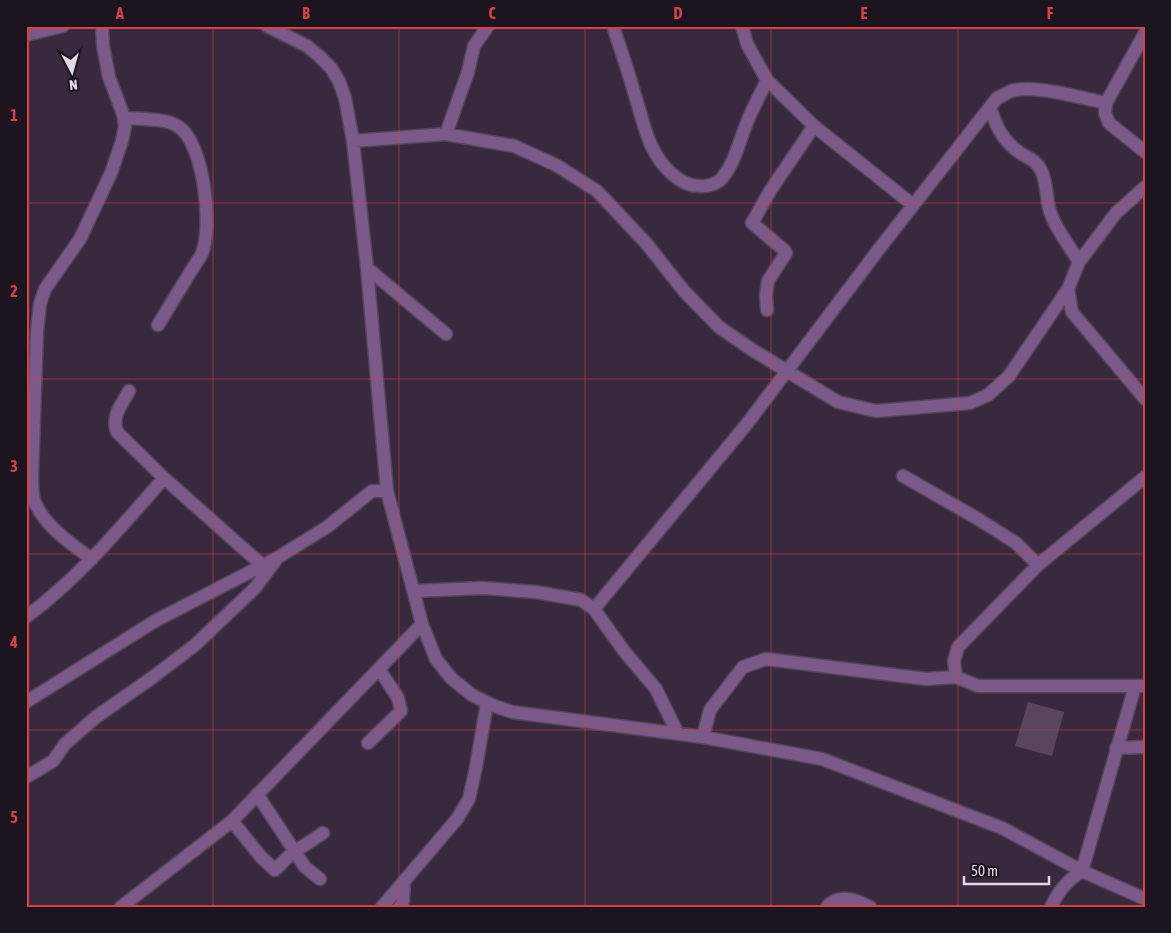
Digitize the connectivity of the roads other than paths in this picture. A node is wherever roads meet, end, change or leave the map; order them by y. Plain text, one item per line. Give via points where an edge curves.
1 (64, 26) edge
2 (102, 26) edge
3 (267, 26) edge
4 (488, 26) edge
5 (613, 26) edge
6 (742, 26) edge
7 (1145, 33) edge
8 (26, 35) edge
9 (767, 80) junction
10 (1106, 104) junction
11 (990, 107) junction
12 (124, 118) junction
13 (814, 126) junction
14 (446, 134) junction
15 (353, 140) junction
16 (1145, 152) edge
17 (1145, 187) edge
18 (913, 206) junction
19 (1079, 262) junction
20 (367, 268) junction
21 (1068, 289) junction
22 (767, 310) dead end
23 (158, 325) dead end
24 (446, 334) dead end
25 (787, 370) junction
26 (129, 391) dead end
27 (1145, 400) edge
28 (903, 476) dead end
29 (1145, 477) edge
30 (164, 478) junction
31 (387, 491) junction
32 (277, 558) junction
33 (92, 559) junction
34 (1038, 565) junction
35 (262, 566) junction
36 (414, 591) junction
37 (594, 609) junction
38 (26, 617) edge
39 (422, 624) junction
40 (379, 669) junction
41 (956, 678) junction
42 (1140, 686) edge
43 (26, 702) edge
44 (486, 702) junction
45 (678, 734) junction
46 (703, 737) junction
47 (368, 743) dead end
48 (1145, 747) edge
49 (1116, 748) junction
50 (26, 777) edge
51 (256, 794) junction
52 (232, 820) junction
53 (323, 833) dead end
54 (295, 852) junction
55 (1082, 871) junction
56 (320, 879) dead end
57 (404, 881) junction
58 (1145, 899) edge
59 (122, 907) edge
60 (382, 907) edge
61 (400, 907) edge
62 (828, 907) edge
63 (870, 907) edge
64 (1051, 907) edge

1 - 8 street
2 - 12 street via 109,77
3 - 15 street via 307,46 331,68 345,98
4 - 14 street via 474,46
5 - 9 street via 650,145 668,170 690,185 710,185 722,178
6 - 9 street via 747,44
7 - 10 street
9 - 13 street
10 - 11 street via 1027,89 997,98
10 - 16 street via 1109,123
11 - 18 street
11 - 19 street via 1002,136 1016,150 1032,158 1041,170 1049,209
12 - 23 street via 172,123 181,128 188,136 201,170 207,207 207,232 202,252
12 - 33 street via 122,141 111,173 80,239 45,289 37,331 33,498 46,520
13 - 18 street
13 - 22 street via 752,223 786,254 768,281
14 - 15 street
14 - 25 street via 514,146 556,165 597,191 646,243 684,291 720,327
15 - 20 street
17 - 19 street via 1116,213
18 - 25 street
19 - 21 street
20 - 24 street
20 - 31 street
21 - 25 street via 1009,376 988,396 970,403 876,411 838,402
21 - 27 street via 1072,312
25 - 37 street
26 - 30 street via 117,411 117,432
28 - 34 street via 1016,543
29 - 34 street
30 - 33 street
30 - 35 street
31 - 32 street via 372,492 327,527
31 - 36 street
32 - 35 street
32 - 50 street via 255,588 196,645 96,716 65,744 53,761
33 - 38 street via 55,595
34 - 41 street via 958,647 954,661
35 - 43 street via 155,621
36 - 37 street via 482,588 536,592 581,600
36 - 39 street
37 - 45 street via 656,690
39 - 40 street
39 - 44 street via 436,659 451,678 472,696
40 - 47 street via 398,698 401,711
40 - 51 street
41 - 42 street via 978,686
41 - 46 street via 926,679 766,659 744,667 710,710
42 - 49 street
44 - 45 street via 512,712
44 - 57 street via 469,799 457,819
45 - 46 street
46 - 55 street via 822,759 1002,828
48 - 49 street
49 - 55 street
51 - 52 street
51 - 54 street
52 - 54 street via 275,870
52 - 59 street
53 - 54 street
54 - 56 street via 305,867
55 - 58 street
55 - 64 street via 1058,892
57 - 60 street
57 - 61 street
62 - 63 street via 830,903 850,899

